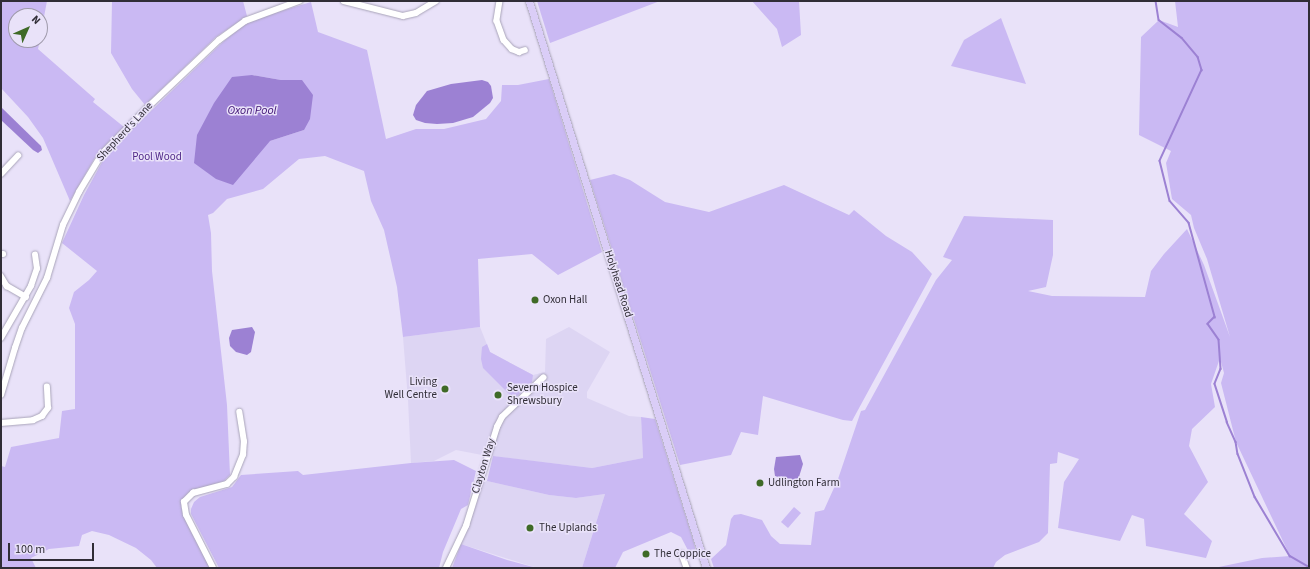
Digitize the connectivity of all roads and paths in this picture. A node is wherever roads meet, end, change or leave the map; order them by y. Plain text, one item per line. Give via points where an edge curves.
1 (299, 1) edge
2 (344, 1) edge
3 (436, 1) edge
4 (500, 1) edge
5 (529, 1) edge
6 (521, 59) dead end
7 (18, 156) dead end
8 (1, 174) edge
9 (35, 255) dead end
10 (1, 276) edge
11 (26, 297) junction
12 (1, 338) edge
13 (543, 378) dead end
14 (47, 387) dead end
15 (1, 395) edge
16 (239, 412) dead end
17 (1, 424) edge
18 (682, 554) dead end
19 (213, 568) edge
20 (446, 568) edge
21 (687, 568) edge
22 (705, 568) edge

1 - 15 street, Shepherd's Lane via 244,21 219,40 102,154 63,225 47,278 22,328
2 - 3 street via 403,16 416,13
4 - 6 street via 497,21 501,33 507,45 522,51
5 - 22 main road, Holyhead Road
7 - 8 street
9 - 11 street via 37,269
10 - 11 street via 7,286
11 - 12 street
13 - 20 street, Clayton Way via 502,417 464,532
14 - 17 street via 48,408 42,416 33,420
16 - 19 street via 244,442 243,455 234,477 227,484 193,493 184,502 186,515
18 - 21 street

